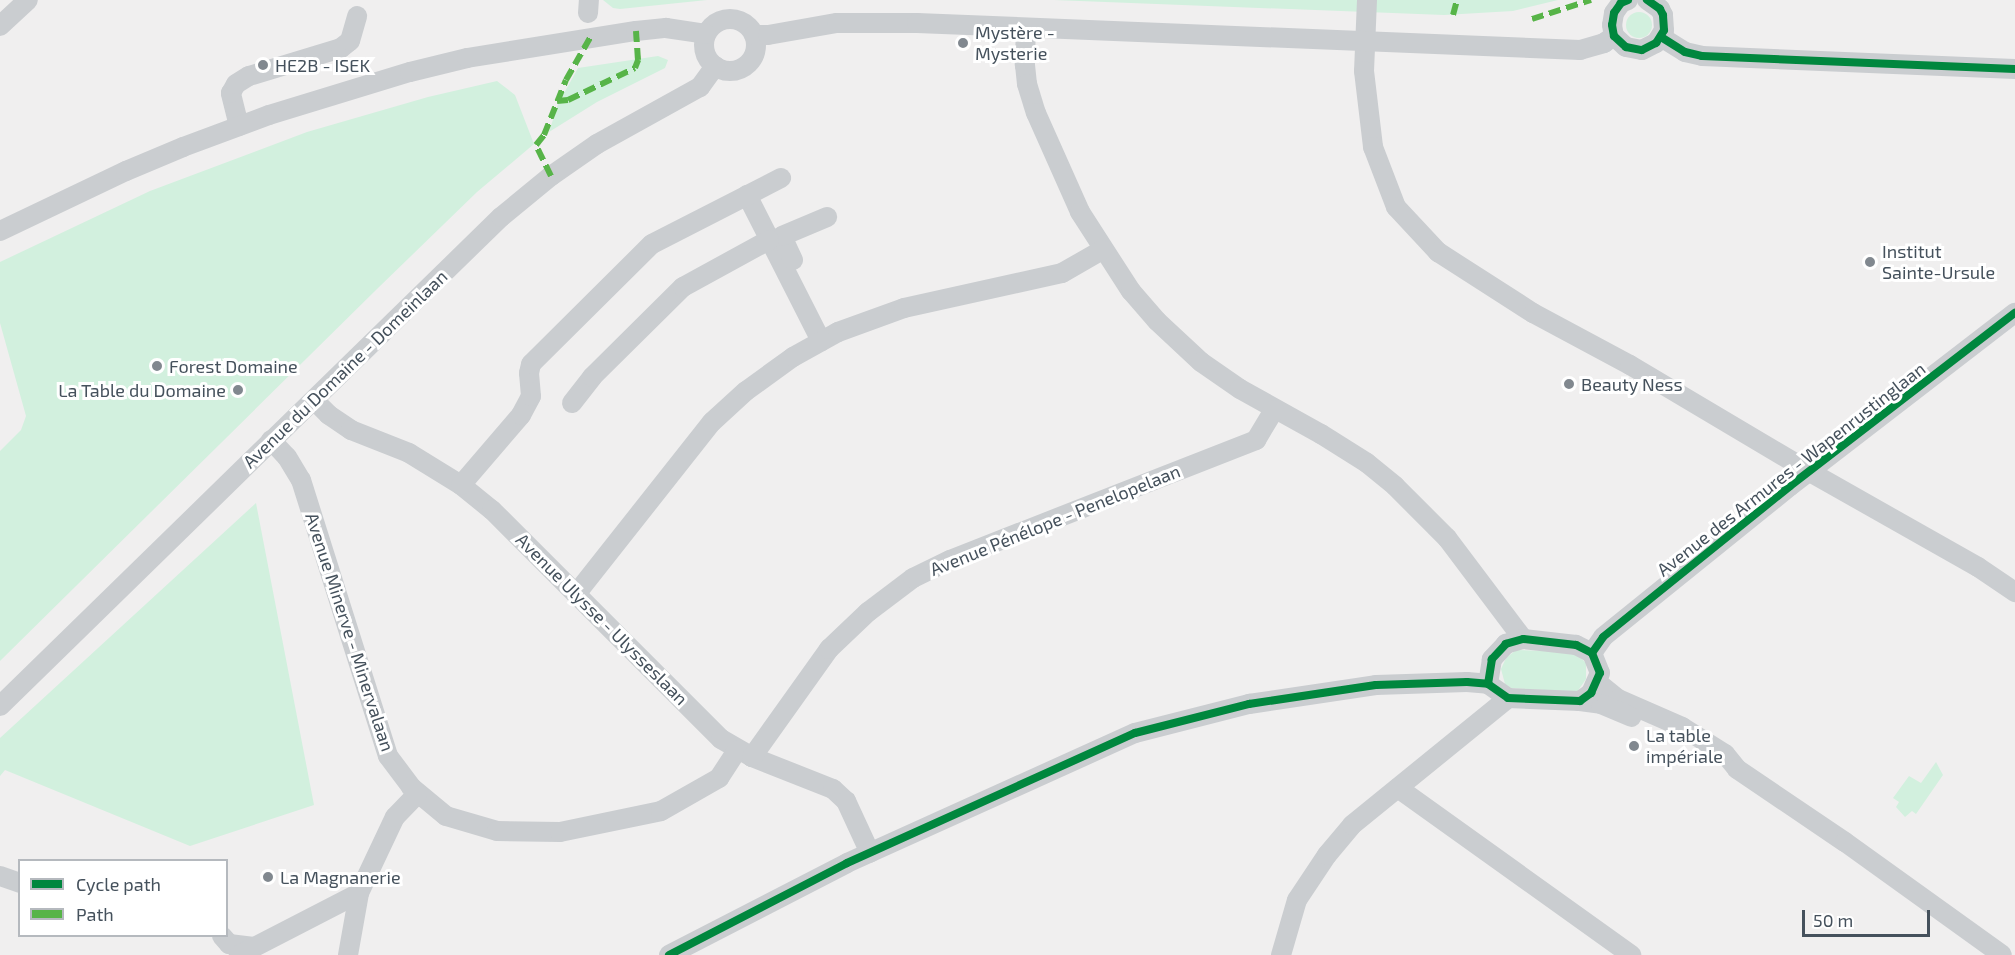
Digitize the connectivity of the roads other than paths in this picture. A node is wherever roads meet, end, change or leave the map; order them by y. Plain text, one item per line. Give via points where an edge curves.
1 (28, 0) edge
2 (1367, 0) edge
3 (1628, 0) edge
4 (1654, 1) edge
5 (357, 16) dead end
6 (0, 26) edge
7 (1026, 28) junction
8 (706, 34) junction
9 (754, 35) junction
10 (1614, 36) junction
11 (1661, 37) junction
12 (1365, 42) junction
13 (715, 66) junction
14 (2015, 69) edge
15 (239, 126) junction
16 (781, 178) dead end
17 (747, 195) junction
18 (826, 217) dead end
19 (0, 231) edge
20 (769, 240) junction
21 (1102, 250) junction
22 (2015, 313) edge
23 (825, 339) junction
24 (314, 400) junction
25 (572, 403) dead end
26 (1274, 410) junction
27 (271, 440) junction
28 (1810, 472) junction
29 (461, 485) junction
30 (2015, 592) edge
31 (576, 594) junction
32 (1523, 639) junction
33 (1592, 653) junction
34 (1597, 682) junction
35 (1488, 684) junction
36 (1508, 698) junction
37 (1580, 701) junction
38 (0, 706) edge
39 (745, 753) junction
40 (1737, 769) junction
41 (1398, 788) junction
42 (417, 794) junction
43 (870, 853) junction
44 (0, 876) edge
45 (18, 882) edge
46 (360, 893) junction
47 (223, 937) edge
48 (247, 951) edge
49 (348, 955) edge
50 (669, 955) edge
51 (1265, 955) edge
52 (1275, 955) edge
53 (1281, 955) edge
54 (1630, 955) edge
55 (2002, 955) edge

1 - 6 street
2 - 12 street
3 - 10 street via 1614,13
4 - 11 street via 1663,15
5 - 15 street via 350,41 341,48 249,76 236,84 231,93
7 - 9 street via 837,23
7 - 12 street
7 - 21 street via 1024,65 1036,113 1070,193
8 - 9 street via 712,26 730,19 748,27
8 - 13 street via 706,55
8 - 15 street via 666,28 636,31 467,58 345,90
9 - 13 street via 755,50 748,62 736,70
10 - 11 street via 1626,47 1642,50
10 - 12 street via 1580,50
11 - 14 street via 1685,52 1702,56
12 - 28 street via 1364,71 1374,147 1396,207 1438,252 1533,313 1629,364
13 - 24 street, Avenue du Domaine - Domeinlaan via 700,87 597,144 518,203
15 - 19 street via 126,171
16 - 17 street
17 - 20 street
17 - 29 street via 652,244 531,364 531,396 521,415
18 - 23 street via 782,236
20 - 23 street
20 - 25 street via 683,287 592,376
21 - 23 street via 1062,273 904,309
21 - 26 street via 1157,321 1201,362
22 - 28 street, Avenue des Armures - Wapenrustinglaan
23 - 31 street via 774,371 712,422
24 - 27 street, Avenue du Domaine - Domeinlaan
24 - 29 street, Avenue Ulysse - Ulysseslaan via 351,430 409,453
26 - 32 street via 1321,434 1395,486 1447,538
26 - 39 street, Avenue Pénélope - Penelopelaan via 1256,440 913,578 868,612 829,650
27 - 38 street, Avenue du Domaine - Domeinlaan
27 - 42 street, Avenue Minerve - Minervalaan via 301,480 388,756
28 - 30 street
28 - 33 street, Avenue des Armures - Wapenrustinglaan via 1603,637
29 - 31 street, Avenue Ulysse - Ulysseslaan via 492,510
31 - 39 street, Avenue Ulysse - Ulysseslaan via 721,739
32 - 33 street via 1576,645
32 - 35 street via 1506,644 1492,659
33 - 34 street via 1600,673
34 - 37 street
34 - 40 street via 1618,699 1690,732 1725,754
35 - 36 street
35 - 43 street via 1376,686 1208,713 1135,733
36 - 37 street
36 - 41 street
37 - 40 street via 1614,709 1675,738 1718,765
39 - 42 street, Avenue Minerve - Minervalaan via 719,778 661,811 560,832 496,831 446,816
39 - 43 street, Avenue Ulysse - Ulysseslaan via 834,789 846,801
40 - 55 street
41 - 53 street via 1352,825 1327,855 1297,900
41 - 54 street
42 - 46 street via 395,817
43 - 50 street
44 - 45 street
46 - 48 street
46 - 49 street
47 - 48 street
51 - 52 street

